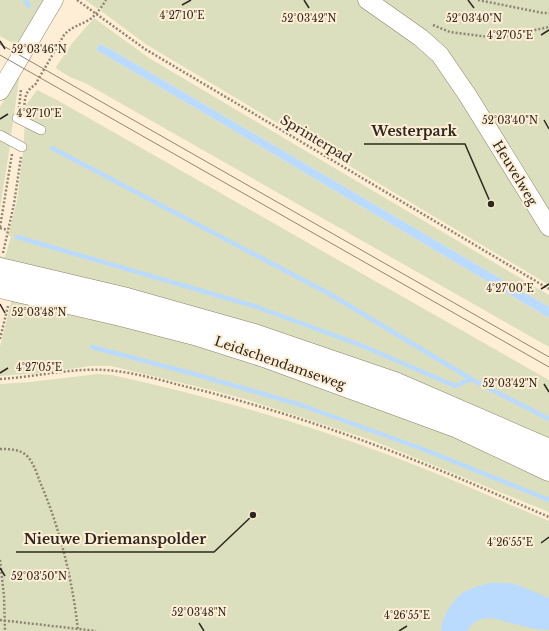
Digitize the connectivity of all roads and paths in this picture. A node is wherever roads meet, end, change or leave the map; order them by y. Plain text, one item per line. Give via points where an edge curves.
1 (54, 0) edge
2 (77, 0) edge
3 (106, 0) edge
4 (367, 0) edge
5 (478, 0) edge
6 (549, 13) edge
7 (96, 14) junction
8 (429, 24) dead end
9 (549, 27) edge
10 (50, 61) dead end
11 (0, 91) edge
12 (17, 118) dead end
13 (42, 130) dead end
14 (0, 135) edge
15 (22, 147) dead end
16 (0, 228) edge
17 (549, 228) edge
18 (1, 262) edge
19 (549, 289) edge
20 (4, 295) edge
21 (1, 331) edge
22 (0, 339) edge
23 (0, 379) edge
24 (0, 449) edge
25 (549, 450) edge
26 (549, 470) edge
27 (549, 517) edge
28 (0, 560) edge
29 (0, 620) edge
30 (6, 620) junction
31 (78, 630) edge
32 (5, 631) edge
33 (96, 631) edge

1 - 11 street
2 - 7 path, Sprinterpad
3 - 7 path
4 - 17 street, Heuvelweg via 421,38 440,55
5 - 6 path
7 - 10 path via 64,35
7 - 19 path, Sprinterpad via 145,49
8 - 9 path via 450,32 498,38
12 - 13 lane
14 - 15 lane
16 - 18 path via 8,230
18 - 25 main road, Leidschendamseweg via 251,334 397,384
20 - 21 path
20 - 26 main road, Leidschendamseweg via 121,315 264,356 458,427
21 - 22 path
23 - 27 path via 75,371 105,370 131,373 230,398 332,430 429,466
24 - 31 path via 22,452 33,465 45,494 69,576
28 - 30 path
29 - 30 path
30 - 31 path
30 - 32 path
31 - 33 path

